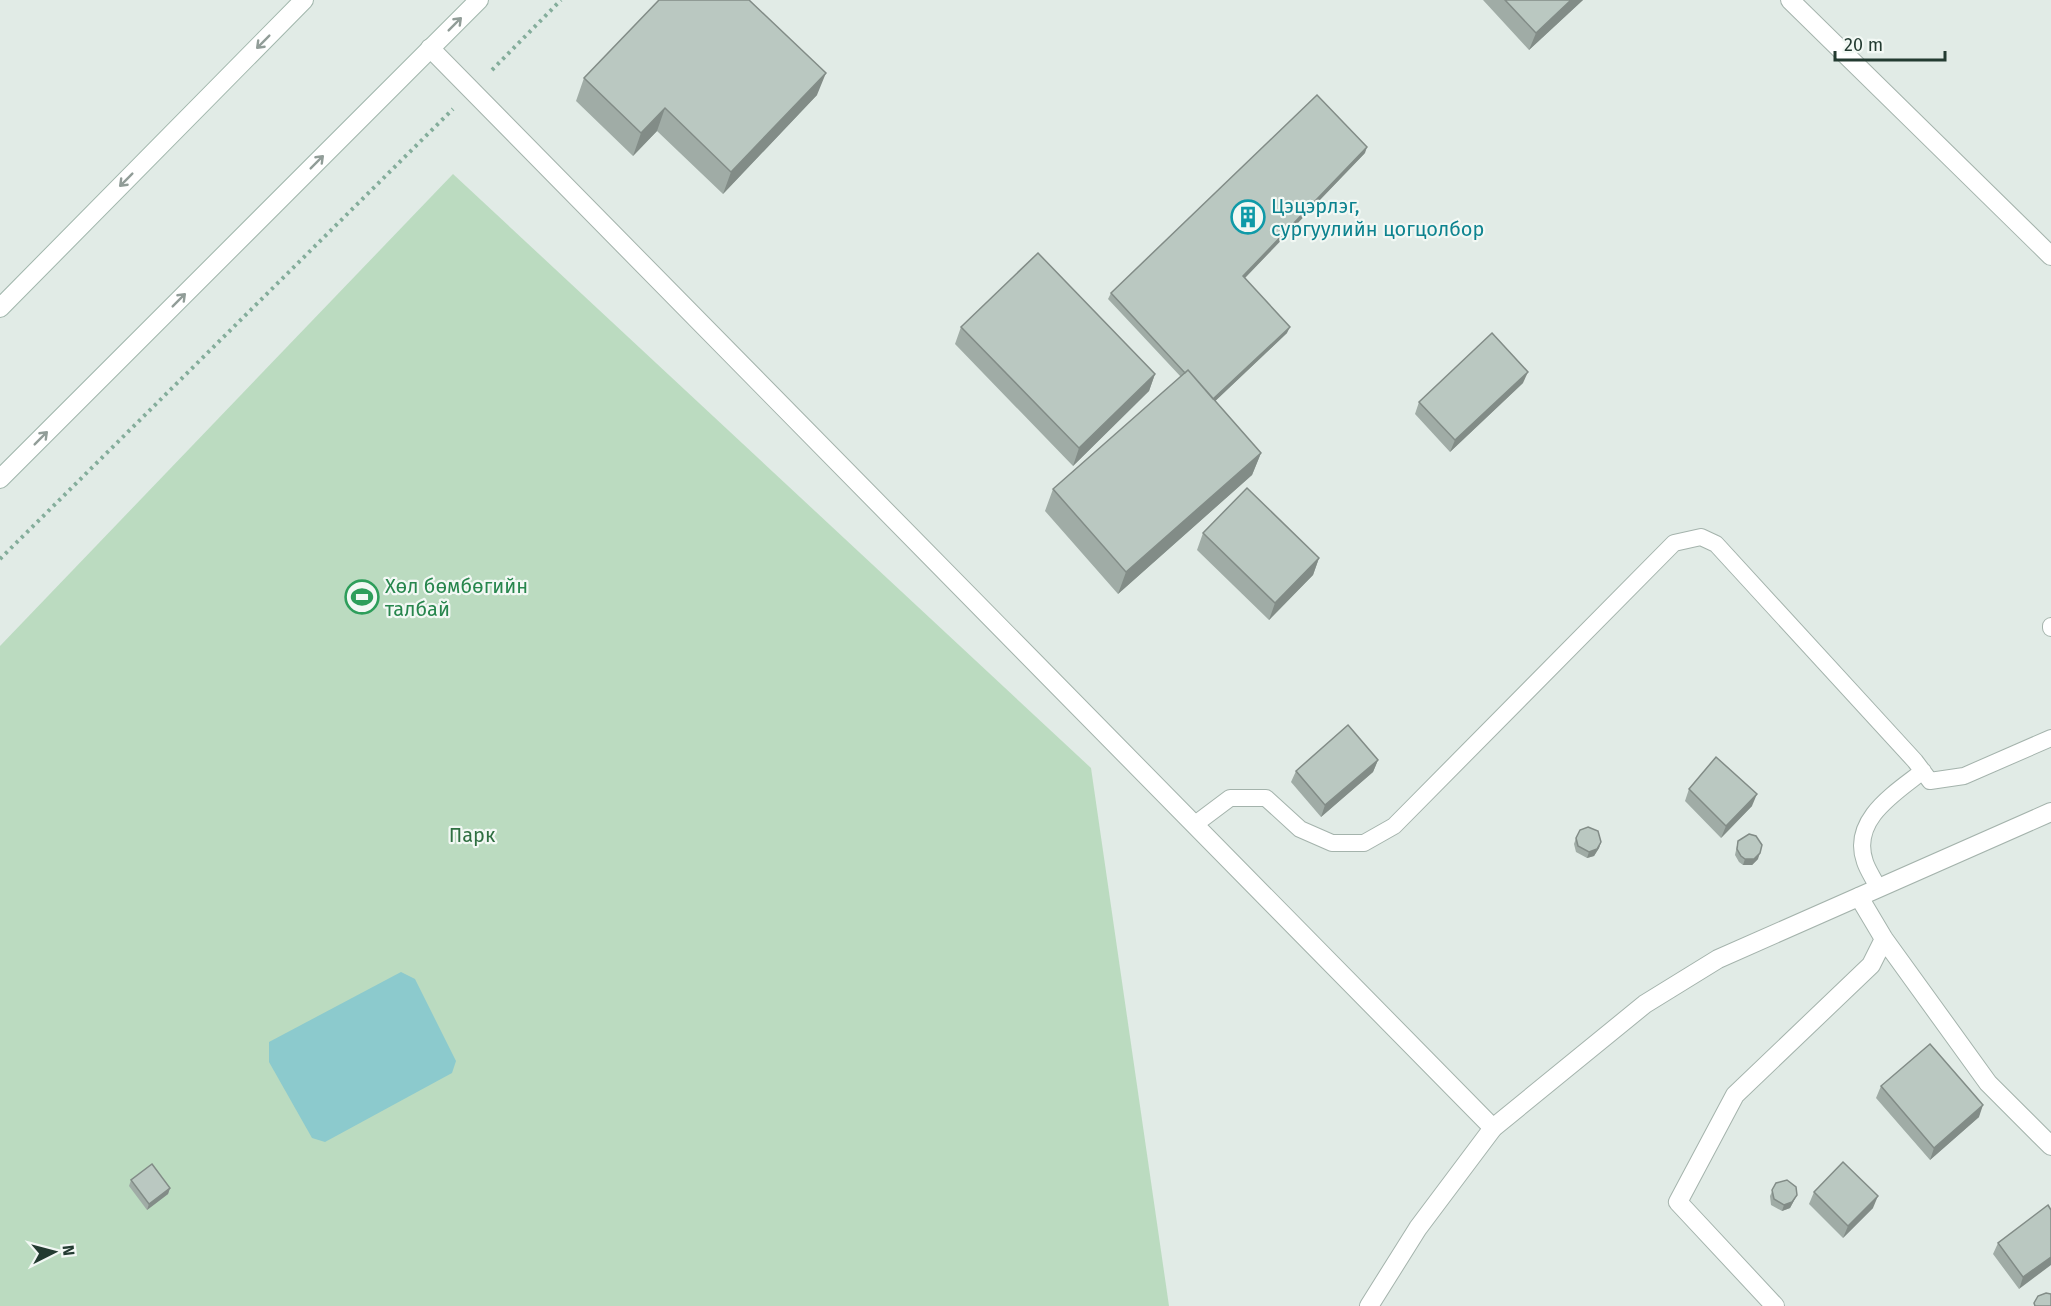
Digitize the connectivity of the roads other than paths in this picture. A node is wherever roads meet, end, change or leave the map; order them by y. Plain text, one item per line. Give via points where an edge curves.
1 (304, 0) edge
2 (479, 0) edge
3 (1790, 0) edge
4 (430, 48) junction
5 (2051, 256) edge
6 (0, 308) edge
7 (0, 479) edge
8 (2051, 738) edge
9 (1923, 771) junction
10 (2051, 812) edge
11 (1194, 825) junction
12 (1878, 888) junction
13 (1859, 897) junction
14 (1884, 939) junction
15 (1493, 1128) junction
16 (2051, 1146) edge
17 (1369, 1306) edge
18 (1775, 1306) edge

1 -> 6 street
4 -> 2 street
3 - 5 street
7 -> 4 street
4 - 11 street
8 - 9 lane via 1964,776 1930,780
9 - 11 lane via 1716,544 1701,537 1674,543 1394,826 1364,843 1332,843 1300,829 1266,798 1230,798
9 - 12 lane via 1873,813 1862,840 1865,862
10 - 12 street
11 - 15 street
12 - 13 street
13 - 14 street
13 - 15 street via 1718,959 1645,1004
14 - 16 street via 1988,1083
14 - 18 street via 1870,965 1735,1095 1678,1202
15 - 17 street via 1418,1228

